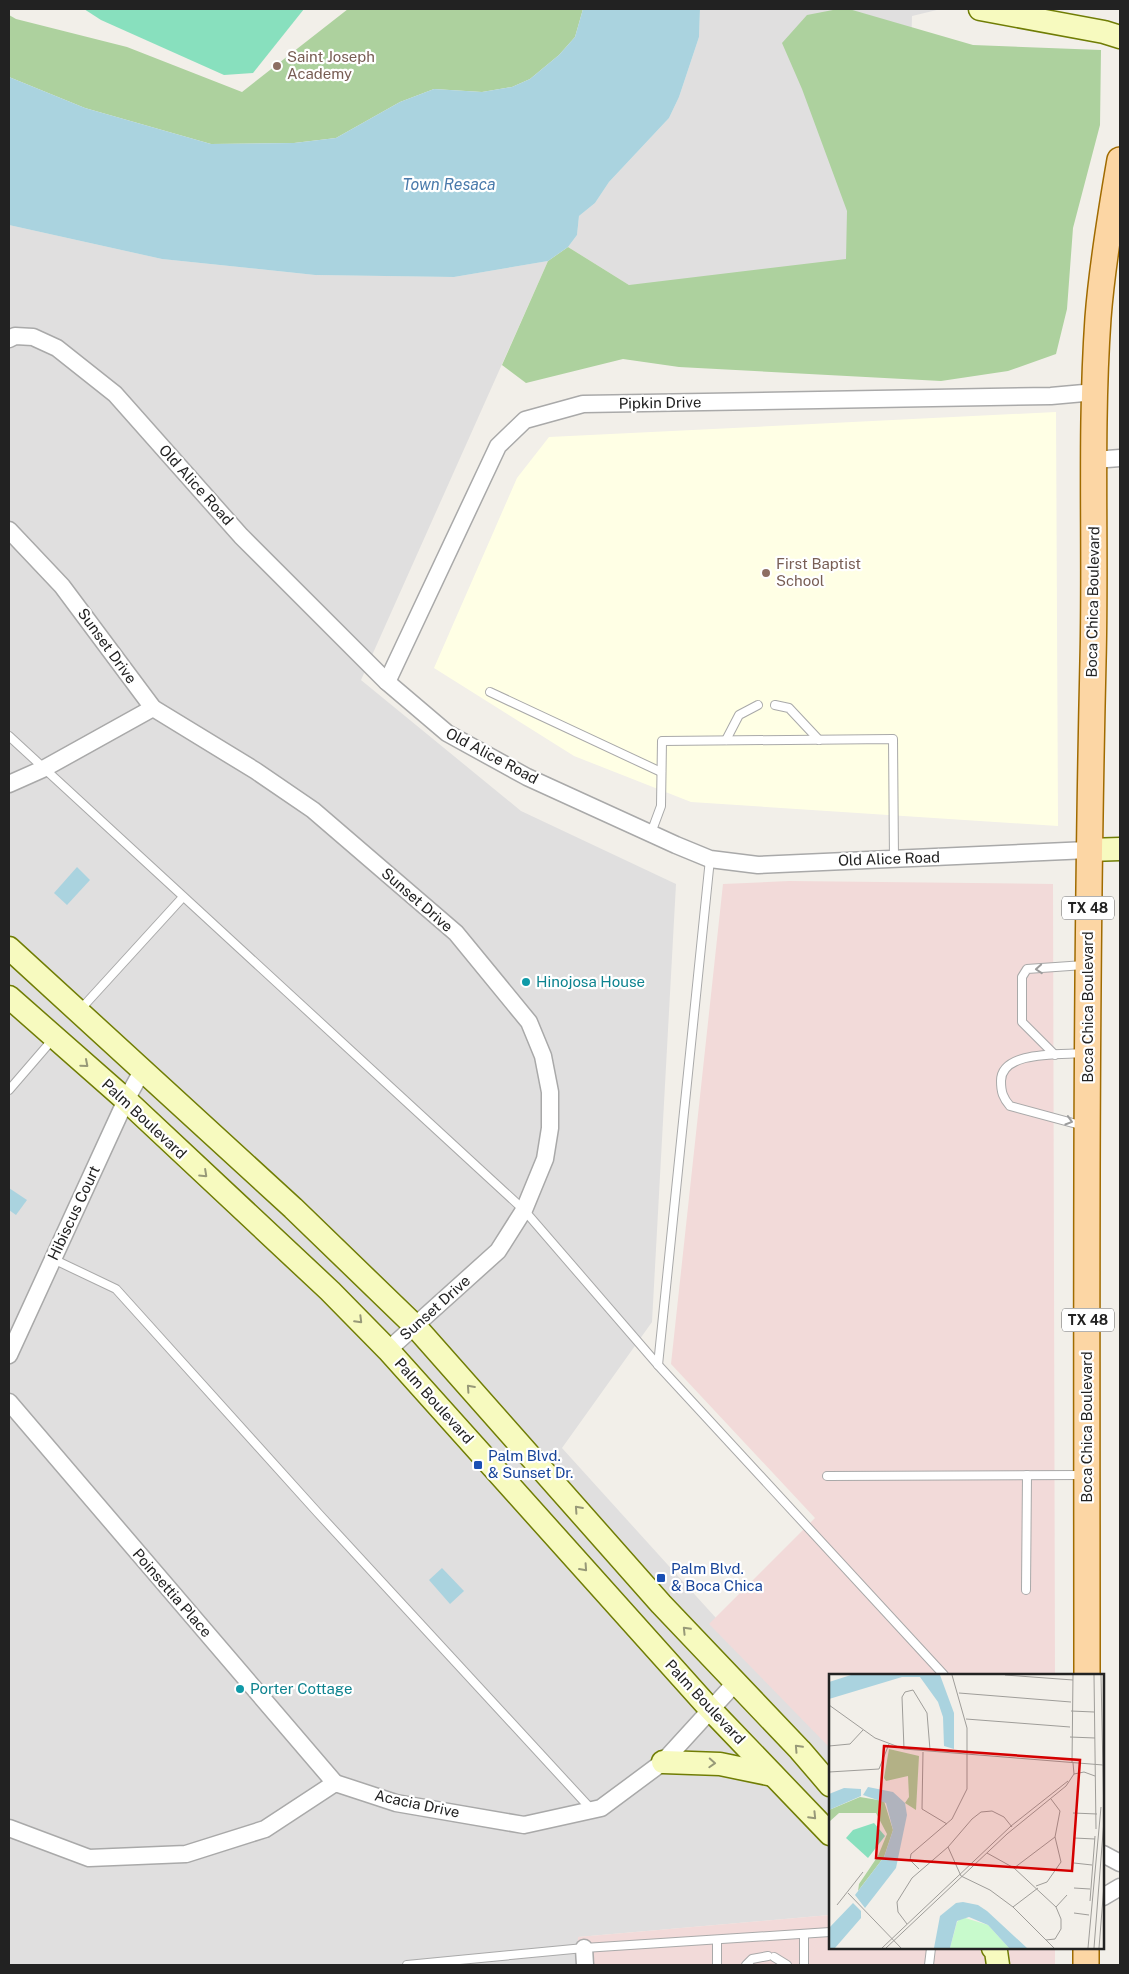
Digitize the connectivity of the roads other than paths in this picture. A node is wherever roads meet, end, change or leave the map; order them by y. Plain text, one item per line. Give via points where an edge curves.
1 (980, 9) edge
2 (1120, 37) edge
3 (1120, 160) edge
4 (1117, 199) edge
5 (9, 339) edge
6 (1095, 392) junction
7 (1120, 458) edge
8 (1094, 460) junction
9 (9, 530) edge
10 (387, 682) junction
11 (490, 692) dead end
12 (758, 705) dead end
13 (775, 705) dead end
14 (153, 708) junction
15 (9, 736) edge
16 (726, 740) junction
17 (819, 740) junction
18 (45, 768) junction
19 (661, 772) junction
20 (9, 784) edge
21 (650, 833) junction
22 (1120, 849) edge
23 (1088, 850) junction
24 (710, 859) junction
25 (894, 859) junction
26 (184, 897) junction
27 (9, 948) edge
28 (1088, 965) junction
29 (9, 997) edge
30 (78, 1012) junction
31 (54, 1038) junction
32 (1088, 1053) junction
33 (1054, 1055) junction
34 (142, 1071) junction
35 (9, 1090) edge
36 (126, 1100) junction
37 (1088, 1127) junction
38 (524, 1210) junction
39 (53, 1258) junction
40 (415, 1326) junction
41 (388, 1350) junction
42 (9, 1356) edge
43 (658, 1365) junction
44 (9, 1402) edge
45 (1027, 1475) junction
46 (1087, 1475) junction
47 (827, 1476) dead end
48 (1026, 1590) dead end
49 (943, 1674) edge
50 (1087, 1674) edge
51 (736, 1682) junction
52 (710, 1709) junction
53 (663, 1762) junction
54 (773, 1775) junction
55 (335, 1783) junction
56 (829, 1784) edge
57 (592, 1810) junction
58 (9, 1828) edge
59 (829, 1833) edge
60 (1104, 1855) edge
61 (1120, 1863) edge
62 (1120, 1887) edge
63 (1104, 1896) edge
64 (829, 1932) edge
65 (804, 1934) junction
66 (717, 1940) junction
67 (584, 1948) junction
68 (931, 1949) edge
69 (994, 1949) edge
70 (1086, 1949) edge
71 (466, 1962) edge
72 (407, 1965) edge
73 (585, 1965) edge
74 (717, 1965) edge
75 (746, 1965) edge
76 (787, 1965) edge
77 (804, 1965) edge
78 (929, 1965) edge
79 (998, 1965) edge
80 (1086, 1965) edge

1 - 2 main road
3 - 4 main road, Boca Chica Boulevard / TX 48
4 - 6 main road, Boca Chica Boulevard / TX 48 via 1098,316
5 - 10 street, Old Alice Road via 32,337 57,348 115,394 241,536
6 - 8 main road, Boca Chica Boulevard / TX 48
6 - 10 street, Pipkin Drive via 1051,396 583,404 525,420 498,446
7 - 8 street
8 - 23 main road, Boca Chica Boulevard / TX 48
9 - 14 street, Sunset Drive via 62,586
10 - 21 street, Old Alice Road via 446,733 528,777
11 - 19 lane
12 - 16 lane via 739,714
13 - 17 lane via 789,708
14 - 18 street
14 - 38 street, Sunset Drive via 313,810 456,933 529,1022 543,1056 550,1092 550,1128 545,1158
15 - 18 lane
16 - 17 lane
16 - 19 lane via 662,741
17 - 25 lane via 893,739
18 - 20 street
18 - 26 lane
19 - 21 lane via 661,806
21 - 24 street, Old Alice Road
22 - 23 main road, Old Alice Road
23 - 25 street, Old Alice Road
23 - 28 main road, Boca Chica Boulevard / TX 48
24 - 25 street, Old Alice Road via 758,865
24 - 43 lane
26 - 30 lane
26 - 38 lane
27 - 30 main road
28 - 32 main road, Boca Chica Boulevard / TX 48
28 -> 33 lane via 1027,970 1022,976 1022,1022
29 - 31 main road, Palm Boulevard
30 - 34 main road
31 - 35 lane
31 -> 36 main road, Palm Boulevard
32 - 33 lane
32 - 37 main road, Boca Chica Boulevard / TX 48
33 -> 37 lane via 1019,1058 1006,1065 1001,1076 1003,1098 1010,1106
34 - 36 street, Hibiscus Court
34 - 40 main road via 293,1208
36 - 39 street, Hibiscus Court
36 -> 41 main road, Palm Boulevard via 330,1291
37 - 46 main road, Boca Chica Boulevard / TX 48
38 - 40 street, Sunset Drive via 498,1251
38 - 43 lane
39 - 42 street, Hibiscus Court
39 - 57 lane via 116,1289
40 - 41 street, Sunset Drive
51 -> 40 main road via 661,1604
41 -> 52 main road, Palm Boulevard
43 - 49 lane
44 - 55 street, Poinsettia Place
45 - 46 lane
45 - 47 lane
45 - 48 lane
46 - 50 main road, Boca Chica Boulevard / TX 48
51 - 52 street, Acacia Drive
56 -> 51 main road
52 - 53 street, Acacia Drive
52 - 54 main road, Palm Boulevard
53 -> 54 main road via 720,1764
53 - 57 street, Acacia Drive via 601,1808
54 -> 59 main road, Palm Boulevard
55 - 57 street, Acacia Drive via 396,1803 524,1825
55 - 58 street via 265,1829 186,1854 89,1858
60 - 61 street
62 - 63 street
64 - 65 lane
65 - 66 lane
65 - 77 lane
66 - 67 lane
66 - 74 lane
67 - 71 lane
67 - 73 street
68 - 78 lane
69 - 79 main road
70 - 80 main road
71 - 72 lane
75 - 76 lane via 752,1959 771,1956

